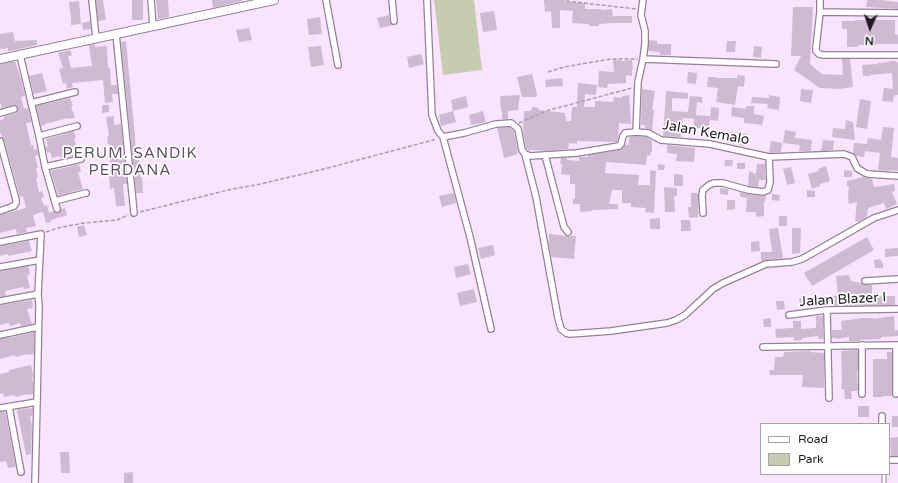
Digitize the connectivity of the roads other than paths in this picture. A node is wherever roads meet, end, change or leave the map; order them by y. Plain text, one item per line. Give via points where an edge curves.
1 (92, 0) edge
2 (151, 0) edge
3 (274, 0) edge
4 (326, 0) edge
5 (392, 0) edge
6 (427, 0) edge
7 (643, 0) edge
8 (820, 0) edge
9 (820, 12) junction
10 (898, 13) edge
11 (394, 21) dead end
12 (153, 26) junction
13 (116, 34) junction
14 (96, 38) junction
15 (20, 55) junction
16 (898, 55) edge
17 (0, 59) edge
18 (643, 59) junction
19 (776, 64) dead end
20 (338, 65) dead end
21 (75, 92) dead end
22 (31, 103) junction
23 (14, 109) dead end
24 (0, 113) edge
25 (77, 126) dead end
26 (636, 132) junction
27 (39, 136) junction
28 (443, 137) junction
29 (0, 141) edge
30 (525, 154) junction
31 (545, 155) junction
32 (769, 157) junction
33 (81, 159) dead end
34 (45, 167) junction
35 (898, 176) edge
36 (86, 192) dead end
37 (55, 201) junction
38 (57, 208) dead end
39 (2, 210) edge
40 (898, 210) edge
41 (134, 213) road end
42 (703, 213) dead end
43 (568, 232) dead end
44 (0, 242) edge
45 (40, 260) junction
46 (0, 267) edge
47 (898, 279) edge
48 (865, 281) dead end
49 (38, 294) junction
50 (0, 302) edge
51 (898, 309) edge
52 (826, 310) junction
53 (789, 315) dead end
54 (38, 327) junction
55 (491, 329) dead end
56 (0, 335) edge
57 (828, 345) junction
58 (862, 345) junction
59 (897, 345) edge
60 (763, 347) dead end
61 (862, 394) dead end
62 (896, 394) dead end
63 (829, 398) dead end
64 (37, 402) junction
65 (9, 406) junction
66 (0, 408) edge
67 (882, 416) dead end
68 (882, 423) edge
69 (21, 472) dead end
70 (35, 483) edge

1 - 14 street
2 - 12 street
3 - 12 main road
4 - 20 street
5 - 11 street
6 - 28 street via 432,115
7 - 18 street via 642,20 646,38
8 - 9 street
9 - 10 street
9 - 16 street via 816,49 819,54
12 - 13 main road
13 - 14 main road
13 - 41 street
14 - 15 main road
15 - 17 main road
15 - 22 street
18 - 19 street
18 - 26 street via 638,86
21 - 22 street
22 - 27 street
23 - 24 street
25 - 27 street
26 - 31 street via 625,133 619,146
26 - 32 street, Jalan Kemalo via 648,133 663,140 710,144
27 - 34 street
28 - 30 street via 509,122 518,129
28 - 55 street
29 - 39 street via 16,200 14,206
30 - 31 street
30 - 40 street via 536,197 558,318 561,329 570,334 611,331 676,320 723,283 766,264 802,259 874,218
31 - 43 street via 564,226
32 - 35 street, Jalan Kemalo via 844,154 852,157 857,168 865,173
32 - 42 street via 768,190 763,192 714,183 703,190
33 - 34 street
34 - 37 street
36 - 37 street
37 - 38 street
44 - 45 street via 41,234
45 - 46 street
45 - 49 street
47 - 48 street
49 - 50 street
49 - 54 street
51 - 52 street, Jalan Blazer I
52 - 53 street, Jalan Blazer I
52 - 57 street
54 - 56 street
54 - 64 street
57 - 58 street
57 - 60 street
57 - 63 street
58 - 59 street
58 - 61 street
59 - 62 street
64 - 65 street
64 - 70 street
65 - 66 street
65 - 69 street
67 - 68 street

